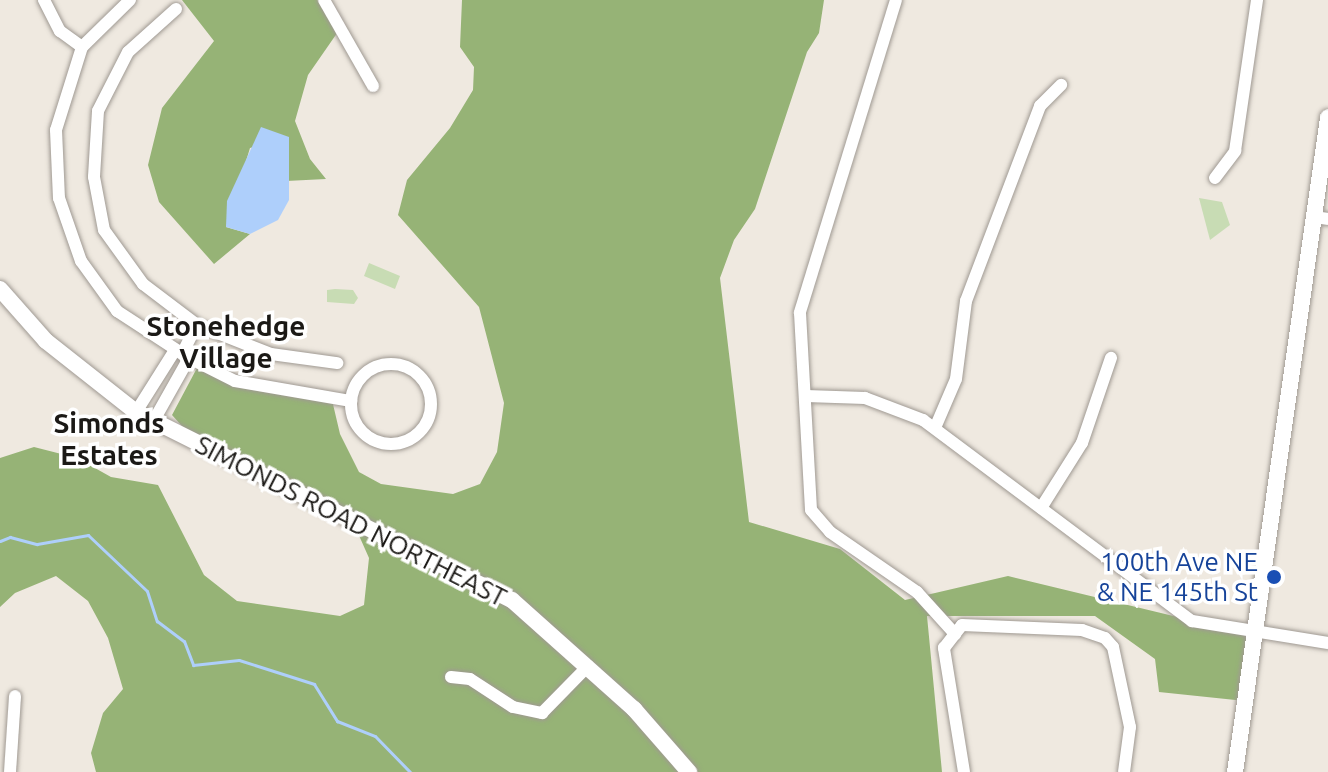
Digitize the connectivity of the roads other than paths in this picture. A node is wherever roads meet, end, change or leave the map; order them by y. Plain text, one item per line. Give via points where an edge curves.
1 (44, 0) edge
2 (130, 0) edge
3 (324, 0) edge
4 (896, 0) edge
5 (1257, 0) edge
6 (176, 9) dead end
7 (82, 47) junction
8 (1061, 85) dead end
9 (373, 86) dead end
10 (1328, 118) edge
11 (1215, 178) dead end
12 (1321, 218) edge
13 (1, 293) edge
14 (197, 325) junction
15 (182, 354) junction
16 (1111, 358) dead end
17 (337, 363) dead end
18 (806, 396) junction
19 (351, 401) junction
20 (136, 412) junction
21 (153, 422) junction
22 (935, 428) junction
23 (1041, 508) junction
24 (955, 634) junction
25 (1253, 634) junction
26 (1328, 643) edge
27 (588, 666) junction
28 (451, 677) dead end
29 (15, 696) dead end
30 (9, 772) edge
31 (689, 772) edge
32 (964, 772) edge
33 (1124, 772) edge
34 (1235, 772) edge

1 - 7 street via 60,31
2 - 7 street
3 - 9 street
4 - 18 street via 805,283 800,313
5 - 11 street via 1235,151
6 - 14 street via 139,38 111,80 94,133 94,177 100,215 115,250 143,284
7 - 15 street via 56,130 59,198 67,230 81,261 117,311
8 - 22 street via 1040,106 966,301 956,379
10 - 12 main road
12 - 25 main road
13 - 20 main road, SIMONDS ROAD NORTHEAST via 56,350
14 - 15 street
14 - 17 street via 271,354
15 - 19 street via 235,381
15 - 20 street
15 - 21 street
16 - 23 street via 1099,380 1082,443
18 - 22 street via 865,398 904,410
18 - 24 street via 811,510 830,532 917,592
19 - 19 street via 361,431 389,445 418,435 432,407 422,377 394,363 365,373
20 - 21 main road, SIMONDS ROAD NORTHEAST
21 - 27 main road, SIMONDS ROAD NORTHEAST via 512,600
22 - 23 street
23 - 25 street via 1178,613 1206,627
24 - 32 street via 944,648
24 - 33 street via 962,625 1082,630 1105,638 1113,647 1130,727
25 - 26 street
25 - 34 main road
27 - 28 street via 542,713 513,707 470,679
27 - 31 main road, SIMONDS ROAD NORTHEAST
29 - 30 street

